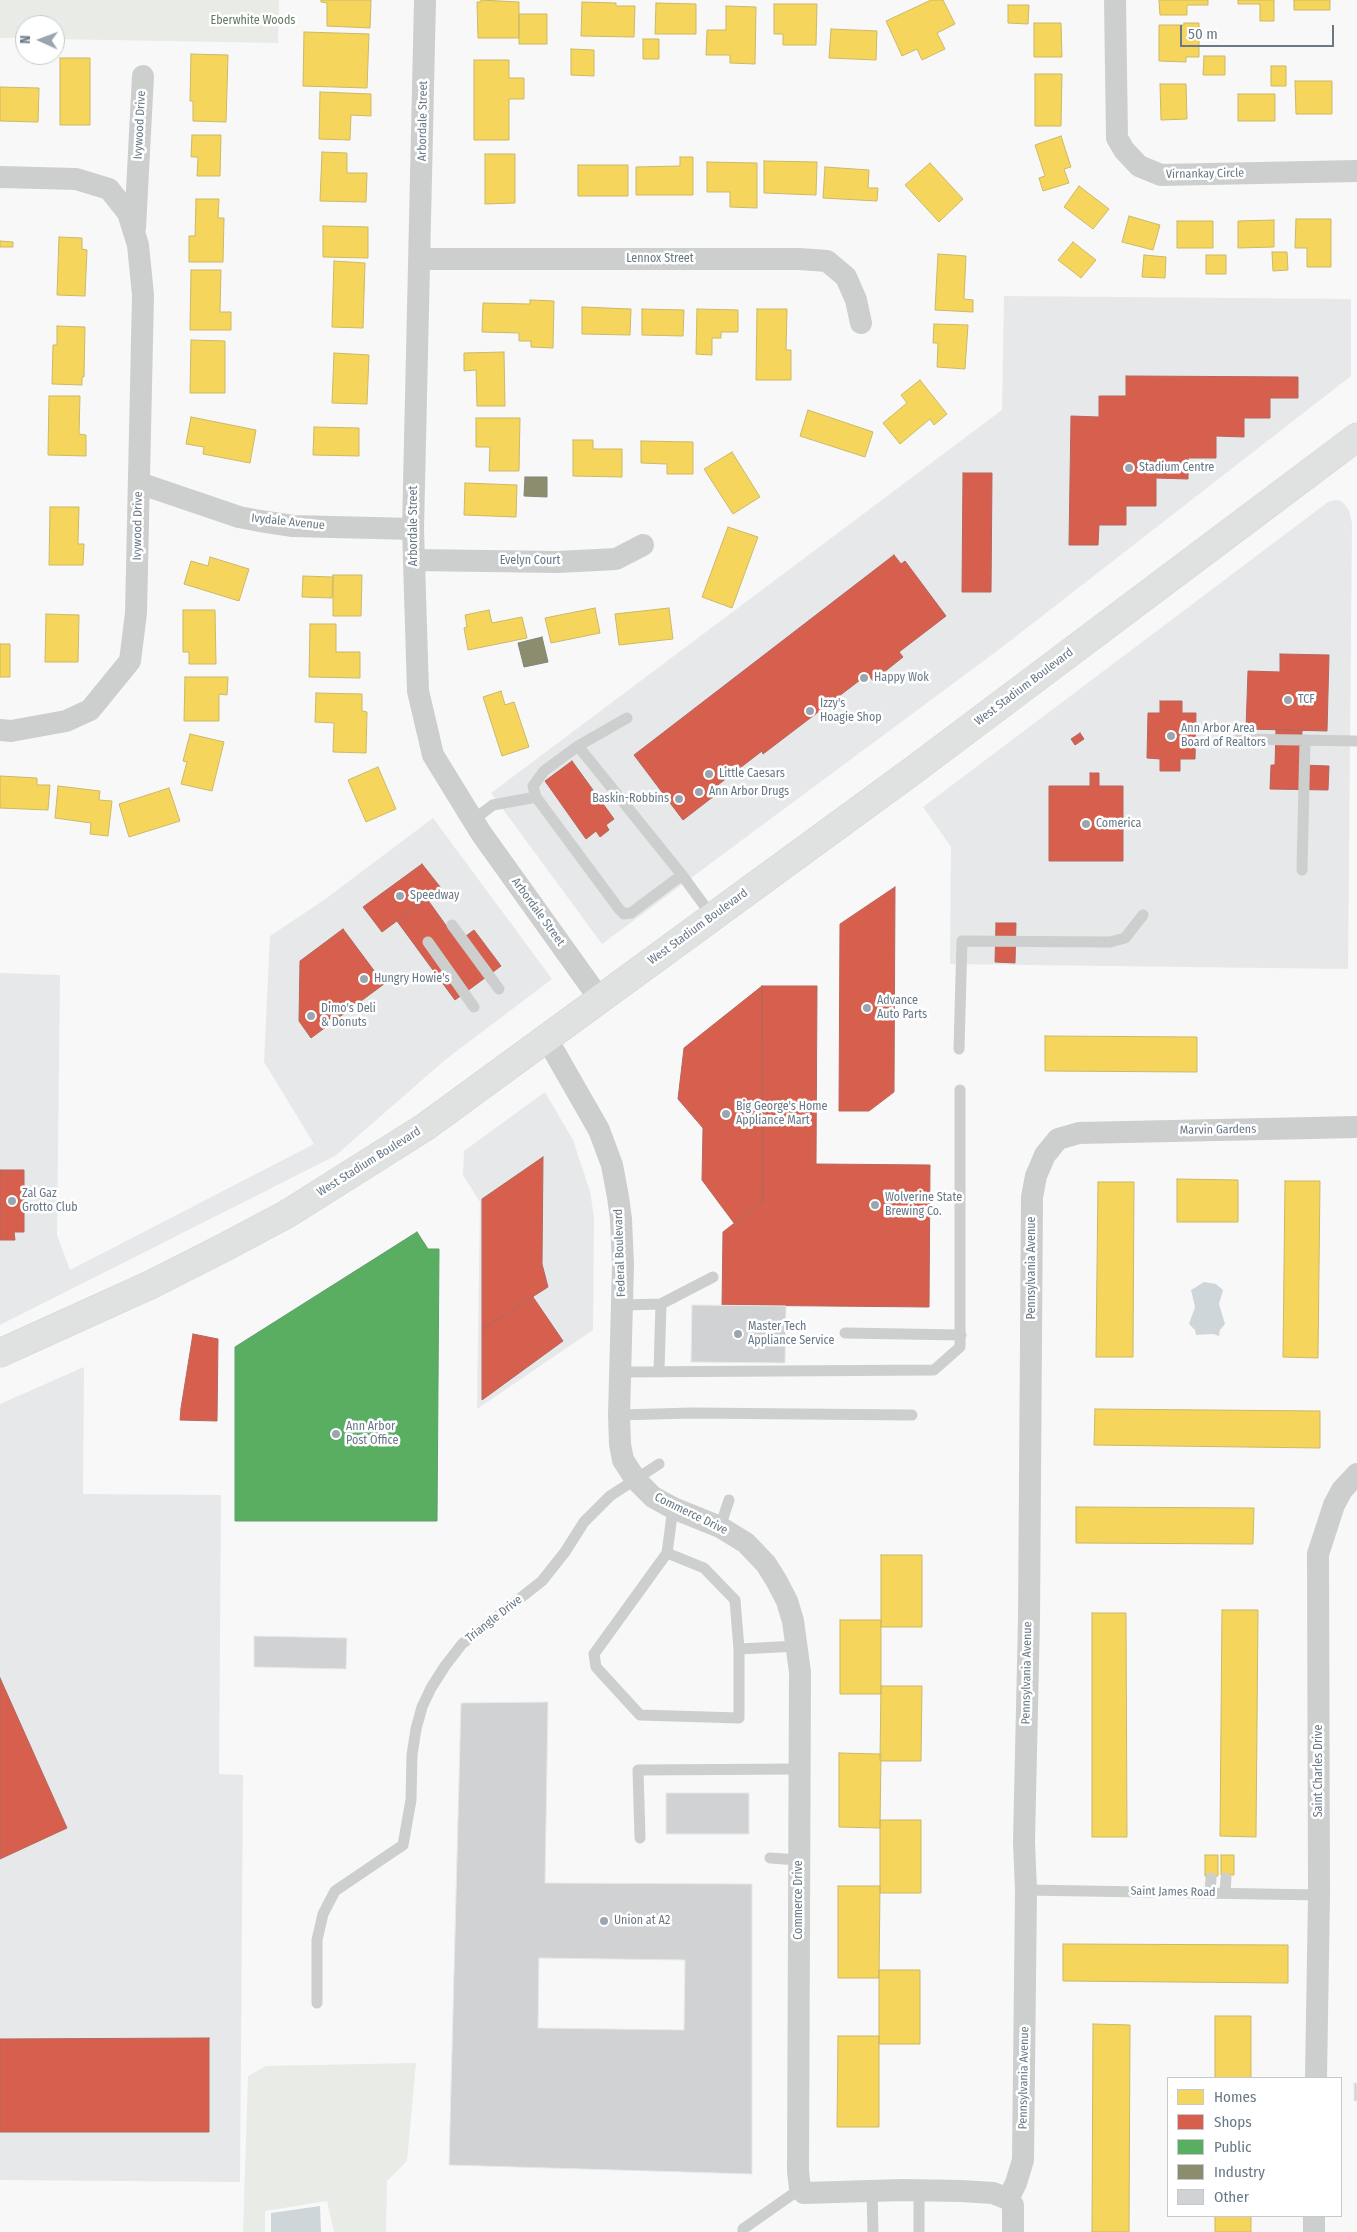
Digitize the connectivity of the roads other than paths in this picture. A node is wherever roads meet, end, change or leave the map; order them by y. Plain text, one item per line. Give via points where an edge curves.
1 (425, 0) edge
2 (1115, 0) edge
3 (143, 76) dead end
4 (1357, 171) edge
5 (0, 177) edge
6 (135, 234) junction
7 (420, 259) junction
8 (860, 323) dead end
9 (1357, 438) edge
10 (139, 483) junction
11 (412, 529) junction
12 (643, 545) dead end
13 (414, 560) junction
14 (627, 718) dead end
15 (0, 730) edge
16 (1239, 739) dead end
17 (1305, 740) junction
18 (1357, 741) edge
19 (578, 746) junction
20 (536, 797) junction
21 (473, 820) junction
22 (1302, 870) dead end
23 (682, 875) junction
24 (1143, 915) dead end
25 (712, 916) junction
26 (452, 925) dead end
27 (428, 942) dead end
28 (499, 989) dead end
29 (600, 998) junction
30 (474, 1007) dead end
31 (547, 1040) junction
32 (959, 1049) dead end
33 (960, 1090) dead end
34 (1357, 1127) edge
35 (1079, 1133) joint
36 (713, 1277) dead end
37 (660, 1304) junction
38 (622, 1305) junction
39 (845, 1333) dead end
40 (960, 1335) junction
41 (0, 1353) edge
42 (659, 1370) junction
43 (620, 1372) junction
44 (619, 1415) junction
45 (912, 1415) dead end
46 (659, 1464) dead end
47 (1357, 1474) edge
48 (636, 1480) junction
49 (729, 1500) dead end
50 (673, 1508) junction
51 (720, 1527) junction
52 (667, 1553) junction
53 (798, 1646) junction
54 (739, 1649) junction
55 (800, 1769) junction
56 (640, 1838) dead end
57 (770, 1858) dead end
58 (799, 1860) junction
59 (1211, 1878) dead end
60 (1226, 1878) dead end
61 (1026, 1890) junction
62 (1210, 1893) junction
63 (1225, 1893) junction
64 (1319, 1895) junction
65 (317, 2002) dead end
66 (1316, 2077) edge
67 (800, 2190) junction
68 (872, 2190) junction
69 (919, 2190) junction
70 (1008, 2198) junction
71 (1314, 2217) edge
72 (743, 2232) edge
73 (873, 2232) edge
74 (919, 2232) edge
75 (1013, 2232) edge
76 (1314, 2232) edge

1 - 7 street, Arbordale Street
2 - 4 street, Virnankay Circle via 1117,138 1139,166 1161,175
3 - 6 street, Ivywood Drive
5 - 6 street, Ivywood Drive via 76,179 109,189 128,213
6 - 10 street, Ivywood Drive via 143,295
7 - 8 street, Lennox Street via 827,261 846,277 856,300
7 - 11 street, Arbordale Street
9 - 25 main road, West Stadium Boulevard via 911,772
10 - 11 street, Ivydale Avenue via 260,521 293,526
10 - 15 street, Ivywood Drive via 136,613 130,661 90,710 66,721 12,731
11 - 13 street, Arbordale Street
12 - 13 street, Evelyn Court via 616,559 558,562
13 - 21 street, Arbordale Street via 418,691 433,755
14 - 19 lane
16 - 17 lane
17 - 18 lane
17 - 22 lane
19 - 20 lane via 544,771 533,786
19 - 23 lane
20 - 21 lane via 493,805
20 - 23 lane via 624,914 631,913
21 - 29 street, Arbordale Street
23 - 25 lane
24 - 32 lane via 1125,938 1110,942 962,940
25 - 29 main road, West Stadium Boulevard
26 - 28 lane
27 - 30 lane
29 - 31 main road, West Stadium Boulevard
31 - 38 street, Federal Boulevard via 599,1130 612,1165 621,1219
31 - 41 main road, West Stadium Boulevard via 425,1127 287,1214 150,1285
33 - 40 lane
34 - 35 street, Marvin Gardens
35 - 61 street, Pennsylvania Avenue via 1058,1139 1045,1155 1032,1196
36 - 37 lane
37 - 38 lane
37 - 42 lane
38 - 43 street, Federal Boulevard
39 - 40 lane
40 - 42 lane via 960,1347 934,1370
42 - 43 lane
43 - 44 street, Federal Boulevard
44 - 45 lane
44 - 48 street, Federal Boulevard via 623,1460
46 - 48 lane, Triangle Drive
47 - 64 street, Saint Charles Drive via 1342,1490 1334,1505 1318,1554
48 - 50 street, Commerce Drive via 653,1497
48 - 65 lane, Triangle Drive via 610,1496 584,1522 542,1581 462,1644 445,1666 425,1701 416,1729 403,1845 334,1891 324,1914 317,1940
49 - 51 lane
50 - 51 street, Commerce Drive
50 - 52 lane
51 - 53 street, Commerce Drive via 746,1543 766,1564 787,1601
52 - 54 lane via 704,1568 735,1600
52 - 54 lane via 594,1654 596,1667 640,1714 739,1718
53 - 54 lane
53 - 55 street, Commerce Drive
55 - 56 lane via 638,1770
55 - 58 street, Commerce Drive
57 - 58 lane
58 - 67 street, Commerce Drive
59 - 62 lane
60 - 63 lane
61 - 62 lane, Saint James Road
61 - 70 street, Pennsylvania Avenue via 1023,2160
62 - 63 lane, Saint James Road
63 - 64 lane, Saint James Road
64 - 66 street, Saint Charles Drive
67 - 68 street via 804,2193
67 - 72 lane
68 - 69 street
68 - 73 lane
69 - 70 street via 994,2193
69 - 74 lane
70 - 75 street via 1012,2205
71 - 76 street

